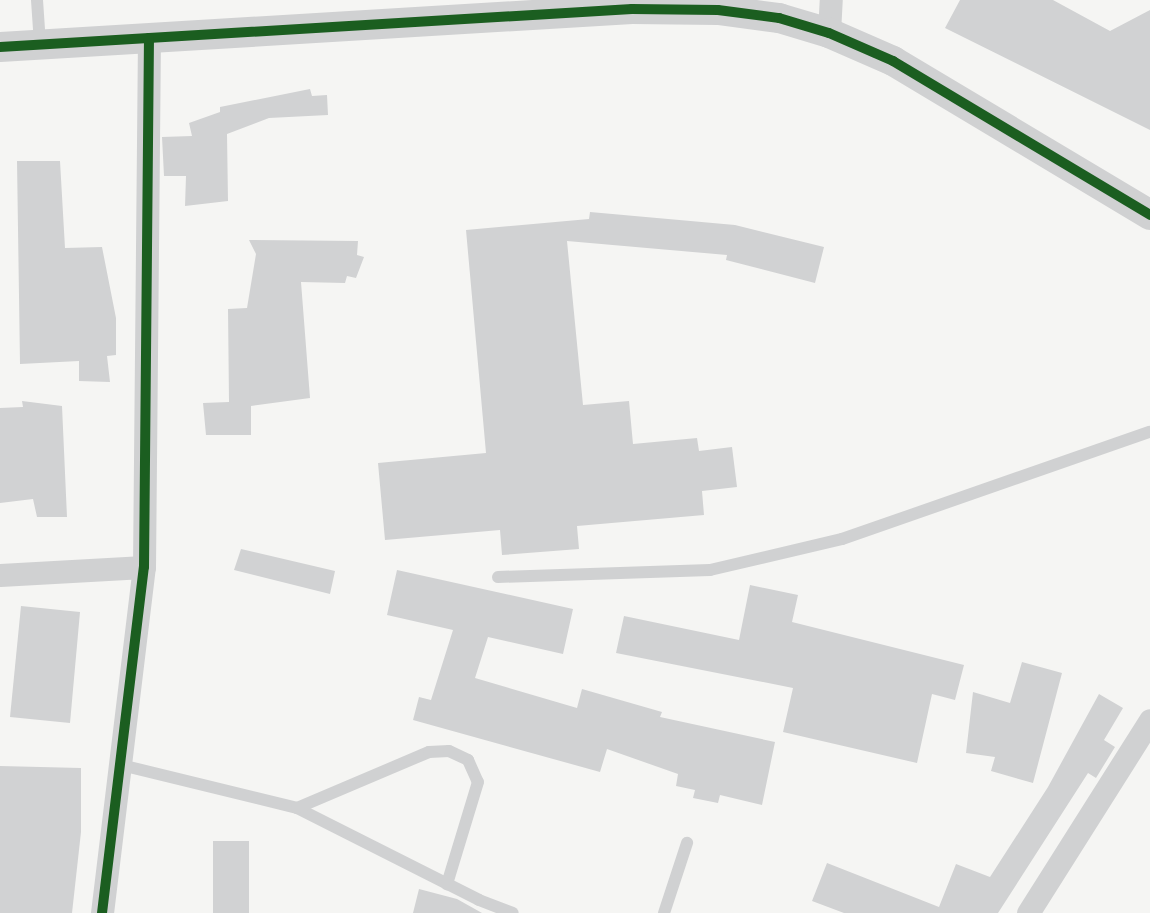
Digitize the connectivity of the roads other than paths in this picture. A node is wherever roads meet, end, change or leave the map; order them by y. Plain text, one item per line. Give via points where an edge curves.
1 (37, 0) edge
2 (831, 0) edge
3 (632, 4) edge
4 (829, 33) junction
5 (149, 37) junction
6 (40, 45) junction
7 (0, 47) edge
8 (1150, 215) edge
9 (1150, 432) edge
10 (144, 567) junction
11 (0, 575) edge
12 (498, 577) dead end
13 (1150, 720) edge
14 (121, 765) junction
15 (297, 808) junction
16 (687, 844) dead end
17 (447, 884) junction
18 (102, 913) edge
19 (513, 913) edge
20 (664, 913) edge
21 (1028, 913) edge

1 - 6 lane
2 - 4 street
3 - 4 street via 779,18
3 - 5 street
4 - 8 street via 892,61
5 - 6 street
5 - 10 street
6 - 7 street
9 - 12 lane via 842,539 710,570
10 - 11 street
10 - 14 street
13 - 21 street
14 - 15 lane
14 - 18 street
15 - 17 lane
15 - 17 lane via 429,752 449,751 468,760 478,782
16 - 20 lane
17 - 19 lane

